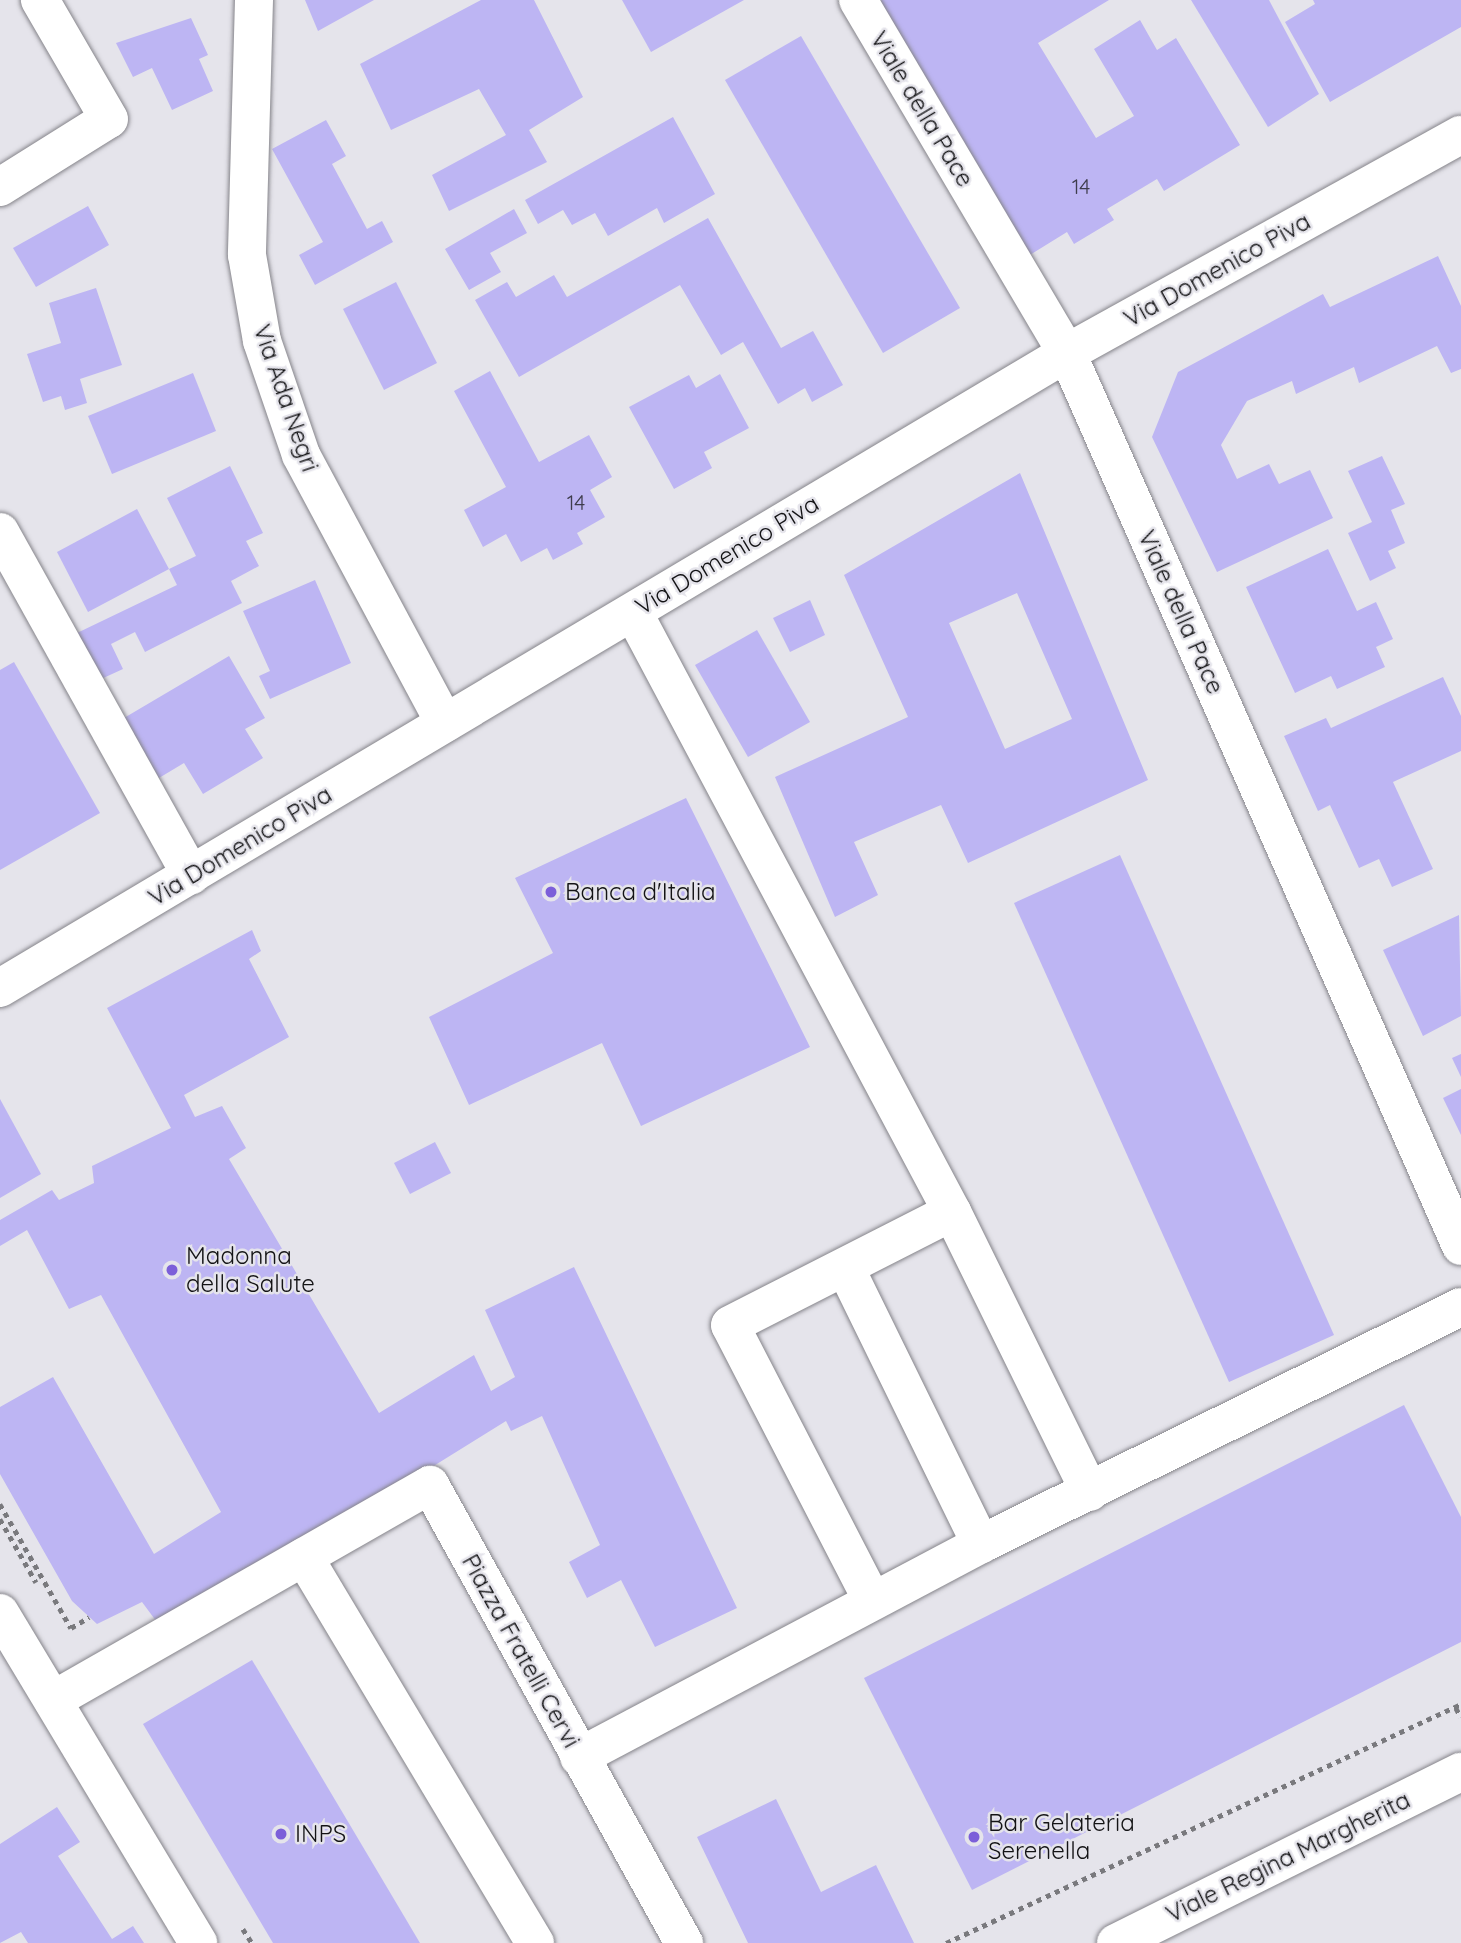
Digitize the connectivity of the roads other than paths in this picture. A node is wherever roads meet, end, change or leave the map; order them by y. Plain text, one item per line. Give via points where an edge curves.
1 (40, 0) edge
2 (254, 0) edge
3 (858, 0) edge
4 (1461, 135) edge
5 (0, 187) edge
6 (1067, 353) junction
7 (0, 532) edge
8 (633, 612) junction
9 (445, 723) junction
10 (191, 875) junction
11 (0, 988) edge
12 (952, 1212) junction
13 (1461, 1246) edge
14 (845, 1267) junction
15 (1461, 1307) edge
16 (1090, 1492) junction
17 (981, 1544) junction
18 (304, 1558) junction
19 (872, 1600) junction
20 (0, 1613) edge
21 (52, 1700) junction
22 (579, 1757) junction
23 (1461, 1772) edge
24 (198, 1943) edge
25 (535, 1943) edge
26 (684, 1943) edge
27 (1116, 1943) edge

1 - 5 street via 108,119
2 - 9 street, Via Ada Negri via 247,255 262,341 302,455 381,612
3 - 6 street, Viale della Pace
4 - 6 street, Via Domenico Piva
6 - 8 street, Via Domenico Piva
6 - 13 street, Viale della Pace
7 - 10 street
8 - 9 street, Via Domenico Piva
8 - 12 street
9 - 10 street, Via Domenico Piva
10 - 11 street, Via Domenico Piva
12 - 14 street
12 - 16 street
14 - 17 street
14 - 19 street via 730,1325
15 - 16 street
16 - 17 street
17 - 19 street
18 - 21 street, Piazza Fratelli Cervi
18 - 22 street, Piazza Fratelli Cervi via 430,1485
18 - 25 street
19 - 22 street
20 - 21 street
21 - 24 street
22 - 26 street, Piazza Fratelli Cervi
23 - 27 street, Viale Regina Margherita

